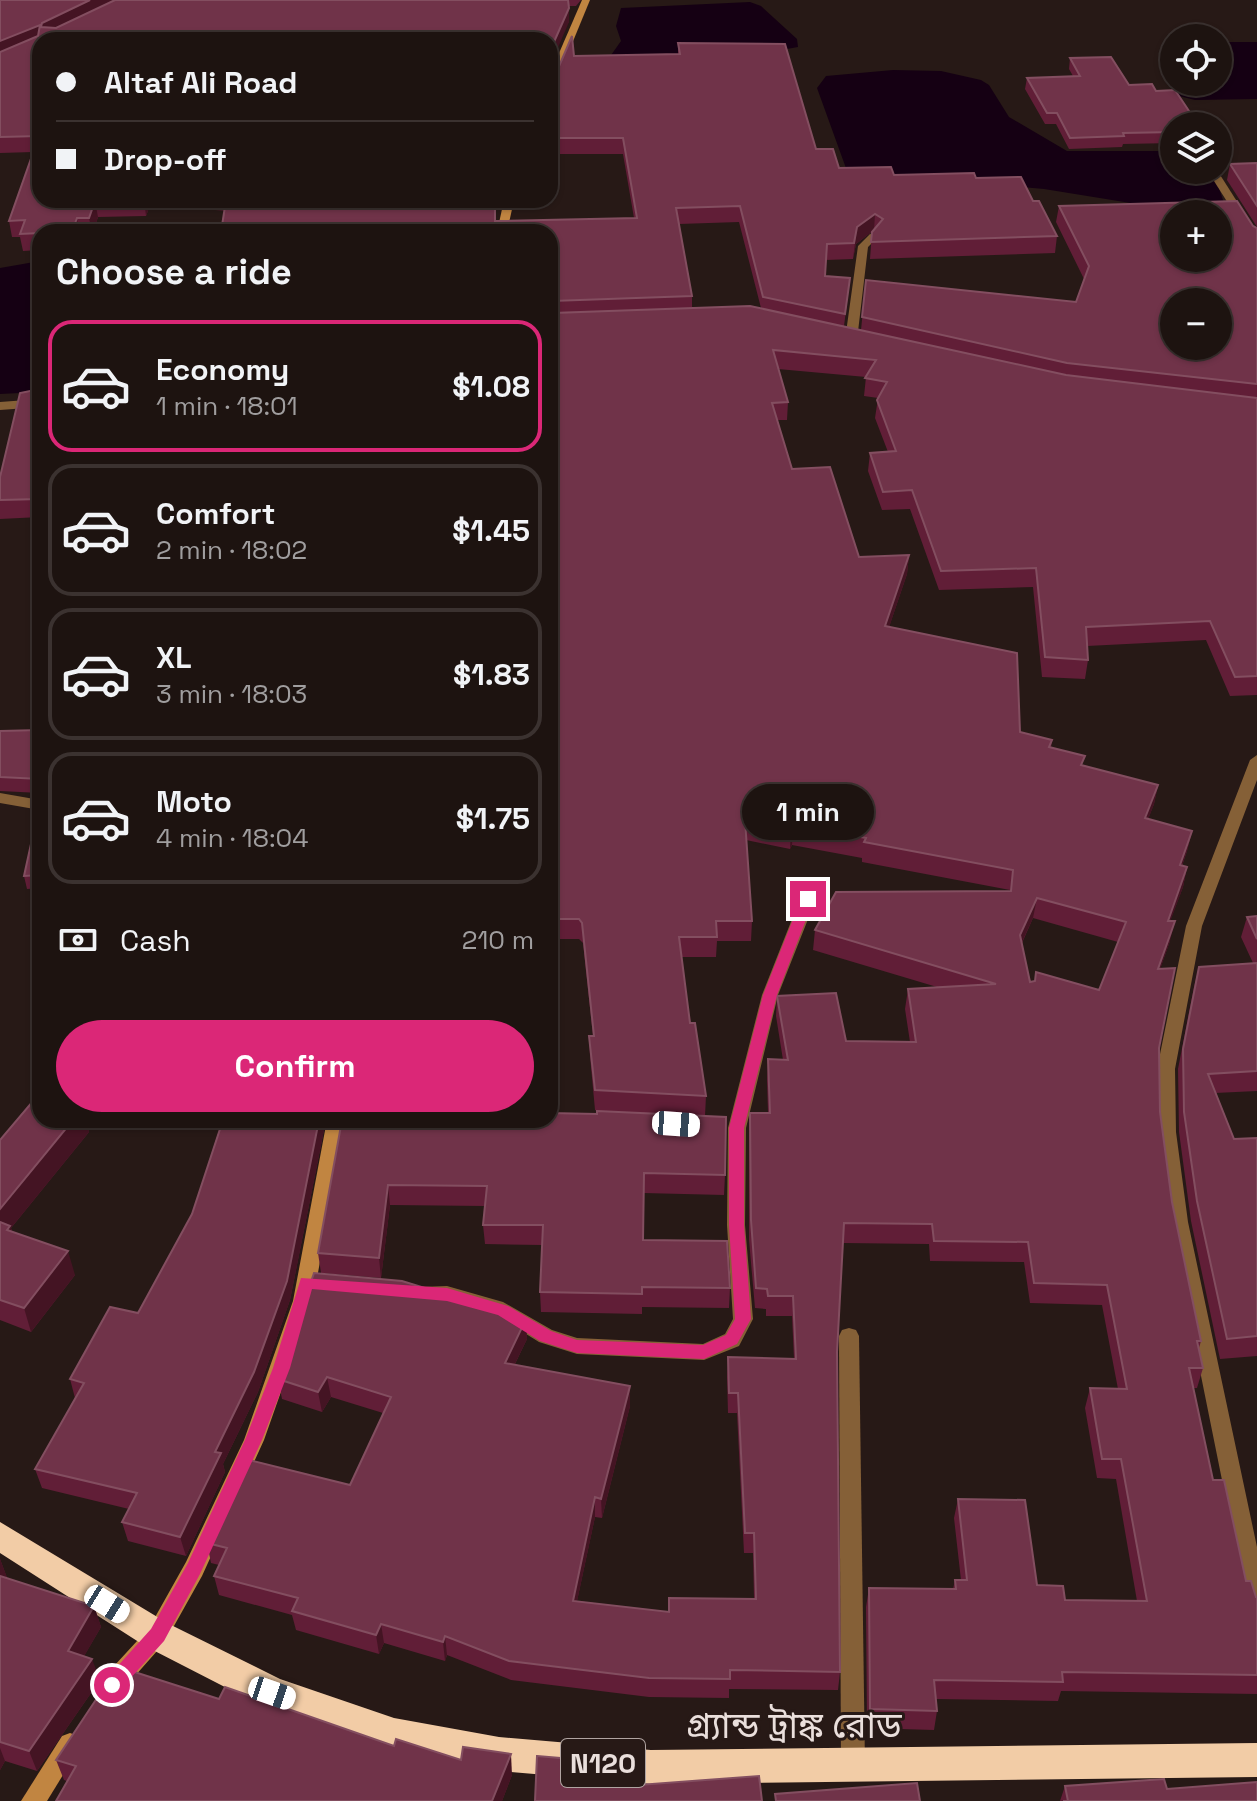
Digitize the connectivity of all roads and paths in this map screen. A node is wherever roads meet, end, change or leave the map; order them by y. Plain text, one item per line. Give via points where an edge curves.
1 (586, 0) edge
2 (558, 66) edge
3 (1221, 184) edge
4 (874, 236) edge
5 (1257, 241) edge
6 (837, 337) edge
7 (851, 340) junction
8 (866, 343) edge
9 (32, 404) edge
10 (0, 406) edge
11 (1257, 760) edge
12 (0, 798) edge
13 (32, 804) edge
14 (808, 899) dead end
15 (335, 1128) edge
16 (400, 1290) edge
17 (849, 1336) dead end
18 (0, 1536) edge
19 (1257, 1599) edge
20 (157, 1635) junction
21 (98, 1703) edge
22 (82, 1727) edge
23 (1257, 1760) edge
24 (853, 1766) junction
25 (33, 1801) edge

1 - 2 main road
3 - 5 street
4 - 7 street via 863,246
6 - 7 street
7 - 8 street
9 - 10 street
11 - 19 street via 1194,926 1166,1085 1179,1222
12 - 13 street
14 - 16 street via 770,995 729,1128 743,1319 732,1340 704,1352 577,1346 546,1336 503,1310 447,1294
15 - 20 main road via 314,1283 254,1440
17 - 24 street
18 - 20 highway, গ্র্যান্ড ট্রাঙ্ক রোড / N120
20 - 21 main road
20 - 24 highway, গ্র্যান্ড ট্রাঙ্ক রোড / N120 via 272,1693 394,1735 622,1777
22 - 25 main road
23 - 24 highway, গ্র্যান্ড ট্রাঙ্ক রোড / N120

